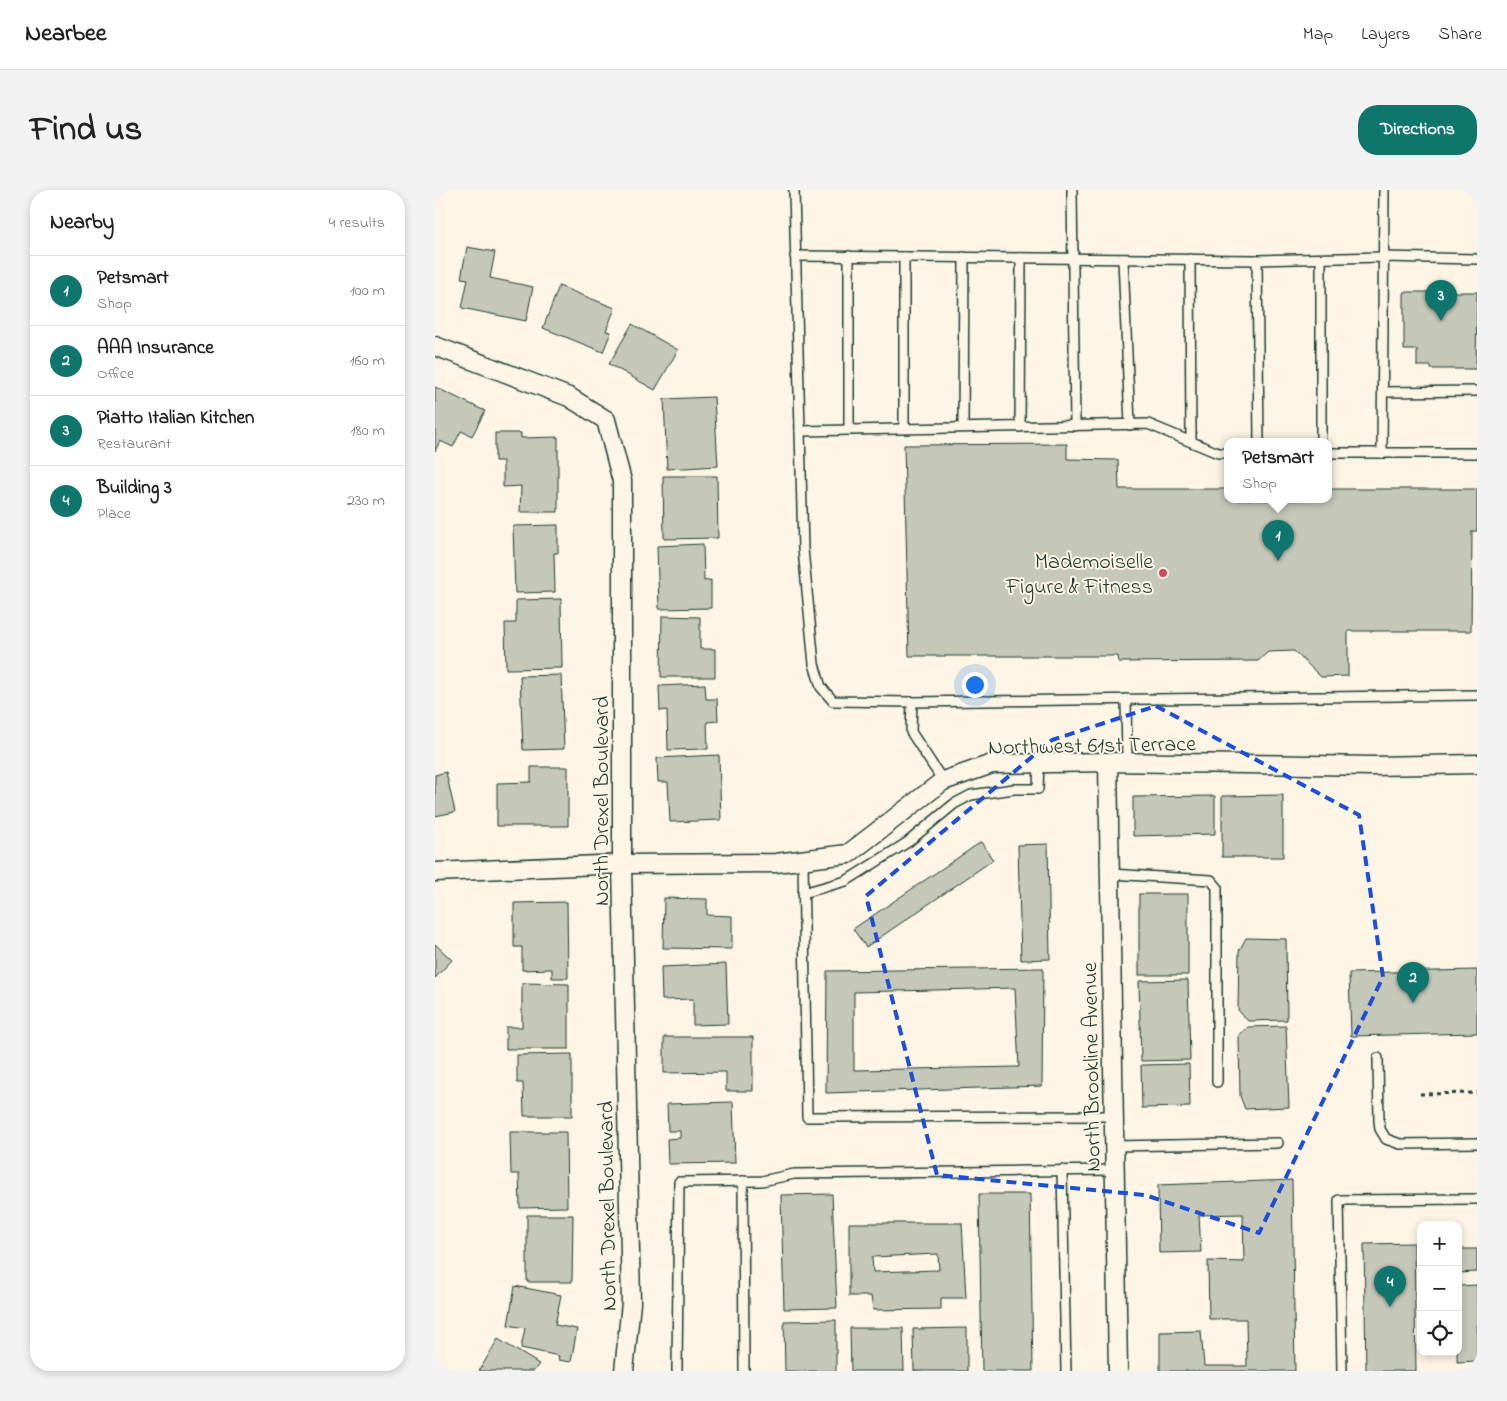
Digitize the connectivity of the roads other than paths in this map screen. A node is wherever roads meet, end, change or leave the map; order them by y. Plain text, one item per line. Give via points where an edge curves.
1 (794, 190) edge
2 (1072, 190) edge
3 (1383, 190) edge
4 (795, 256) junction
5 (849, 256) junction
6 (904, 257) junction
7 (965, 257) junction
8 (1021, 258) junction
9 (1074, 258) junction
10 (1321, 258) junction
11 (1383, 258) junction
12 (1123, 259) junction
13 (1190, 259) junction
14 (1477, 259) edge
15 (1257, 260) junction
16 (435, 346) edge
17 (1477, 391) edge
18 (1383, 392) junction
19 (1130, 425) junction
20 (1075, 426) junction
21 (963, 427) junction
22 (1020, 427) junction
23 (904, 428) junction
24 (849, 429) junction
25 (799, 431) junction
26 (1259, 438) edge
27 (1321, 438) edge
28 (1191, 441) junction
29 (1224, 452) edge
30 (1332, 453) edge
31 (1383, 453) junction
32 (1477, 453) edge
33 (1477, 695) edge
34 (1126, 699) junction
35 (912, 702) junction
36 (1107, 762) junction
37 (1127, 762) junction
38 (1039, 763) junction
39 (1477, 764) edge
40 (943, 781) junction
41 (803, 860) junction
42 (622, 864) junction
43 (435, 872) edge
44 (1109, 874) junction
45 (803, 893) junction
46 (1378, 1058) dead end
47 (1217, 1082) dead end
48 (1114, 1116) junction
49 (1278, 1143) dead end
50 (1477, 1143) edge
51 (1114, 1146) junction
52 (1062, 1170) junction
53 (1115, 1170) junction
54 (743, 1181) junction
55 (1477, 1199) edge
56 (624, 1371) edge
57 (677, 1371) edge
58 (744, 1371) edge
59 (1066, 1371) edge
60 (1118, 1371) edge
61 (1342, 1371) edge

1 - 4 lane
2 - 9 lane
3 - 11 lane
4 - 5 lane
4 - 25 lane
5 - 6 lane
5 - 24 lane
6 - 7 lane
6 - 23 lane
7 - 8 lane
7 - 21 lane
8 - 9 lane
8 - 22 lane
9 - 12 lane
9 - 20 lane
10 - 11 lane
10 - 15 lane
10 - 27 lane
11 - 14 lane
11 - 18 lane
12 - 13 lane
12 - 19 lane
13 - 15 lane
13 - 28 lane
15 - 26 lane
16 - 42 street, North Drexel Boulevard via 569,397 606,420 622,481
17 - 18 lane
18 - 31 lane
19 - 20 lane
19 - 28 lane via 1148,424
20 - 22 lane
21 - 22 lane
21 - 23 lane
23 - 24 lane
24 - 25 lane
25 - 35 lane via 803,550 813,664 821,687 833,701
28 - 29 lane
30 - 31 lane
31 - 32 lane
33 - 34 lane
34 - 35 lane
34 - 37 lane
35 - 40 lane via 911,732
36 - 37 street, Northwest 61st Terrace
36 - 38 street, Northwest 61st Terrace
36 - 44 street, North Brookline Avenue
37 - 39 street, Northwest 61st Terrace via 1373,766
38 - 40 street, Northwest 61st Terrace via 992,764
38 - 45 lane via 1038,789 971,795 954,804 908,842 846,881
40 - 41 street, Northwest 61st Terrace via 848,854
41 - 42 street, Northwest 61st Terrace
41 - 45 lane
42 - 43 street, Northwest 61st Terrace
42 - 56 street, North Drexel Boulevard via 631,1303
44 - 47 lane via 1211,880 1217,887
44 - 48 street, North Brookline Avenue
45 - 48 lane via 807,1117
46 - 50 lane via 1379,1121 1386,1139 1400,1144
48 - 51 street, North Brookline Avenue
49 - 51 lane
51 - 53 street, North Brookline Avenue
52 - 53 lane
52 - 54 lane via 795,1174
52 - 59 lane
53 - 60 street, North Brookline Avenue
54 - 57 lane via 679,1182
54 - 58 lane
55 - 61 lane via 1339,1200

